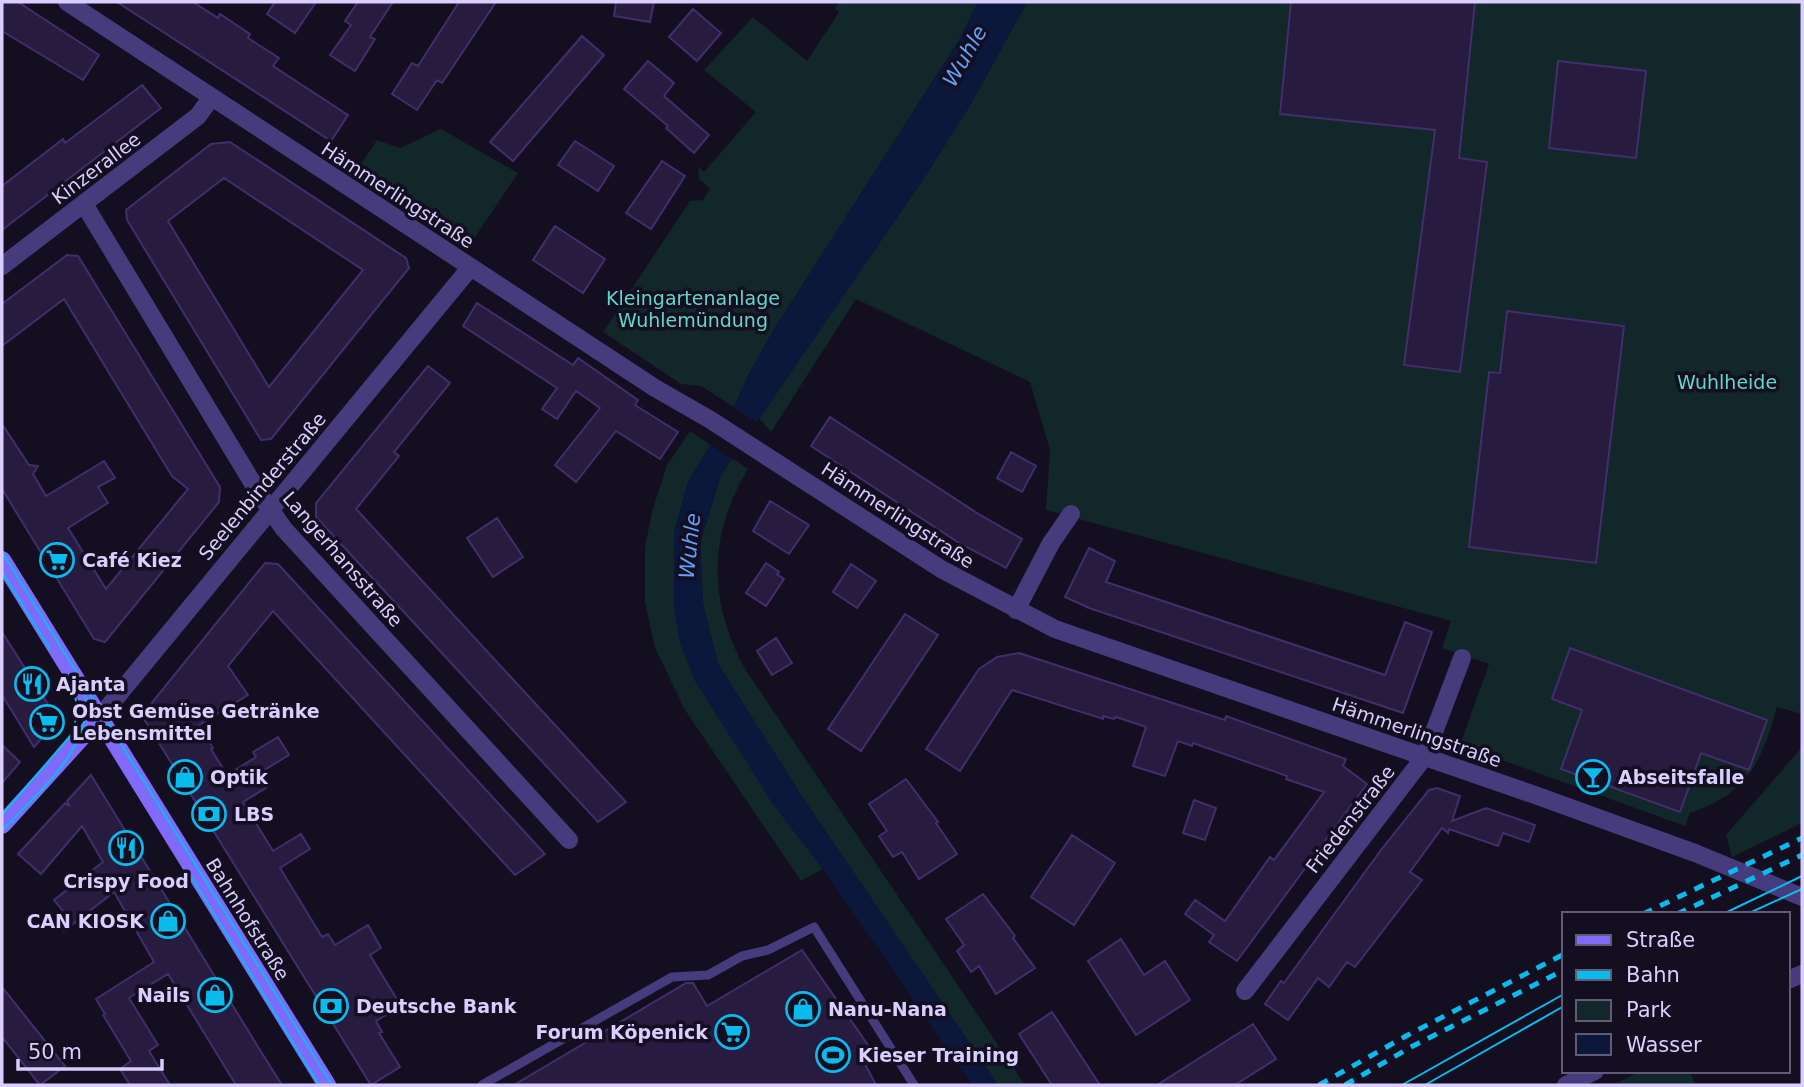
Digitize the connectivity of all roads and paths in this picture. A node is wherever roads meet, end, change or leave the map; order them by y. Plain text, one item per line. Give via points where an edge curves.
1 (66, 2) edge
2 (211, 98) junction
3 (84, 204) junction
4 (2, 267) edge
5 (470, 268) junction
6 (270, 509) junction
7 (1071, 514) dead end
8 (2, 560) edge
9 (1016, 610) junction
10 (1462, 658) dead end
11 (100, 718) junction
12 (1425, 756) junction
13 (2, 825) edge
14 (569, 840) dead end
15 (1802, 897) edge
16 (1245, 991) dead end
17 (1591, 1073) edge
18 (327, 1085) edge
19 (482, 1085) edge
20 (914, 1085) edge
21 (1566, 1085) edge

1 - 2 street, Hämmerlingstraße
2 - 3 street, Kinzerallee via 198,116
2 - 5 street, Hämmerlingstraße
3 - 4 street, Kinzerallee
3 - 6 street, Langerhansstraße
5 - 6 street, Seelenbinderstraße
5 - 9 street, Hämmerlingstraße via 941,569
6 - 11 street, Seelenbinderstraße
6 - 14 street, Langerhansstraße
7 - 9 street
8 - 11 main road, Bahnhofstraße
9 - 12 street, Hämmerlingstraße via 1055,629
10 - 12 street, Friedenstraße
11 - 13 main road, Seelenbinderstraße
11 - 18 main road, Bahnhofstraße
12 - 15 street, Hämmerlingstraße via 1695,853
12 - 16 street, Friedenstraße
17 - 21 street
19 - 20 lane via 671,977 708,975 814,927

